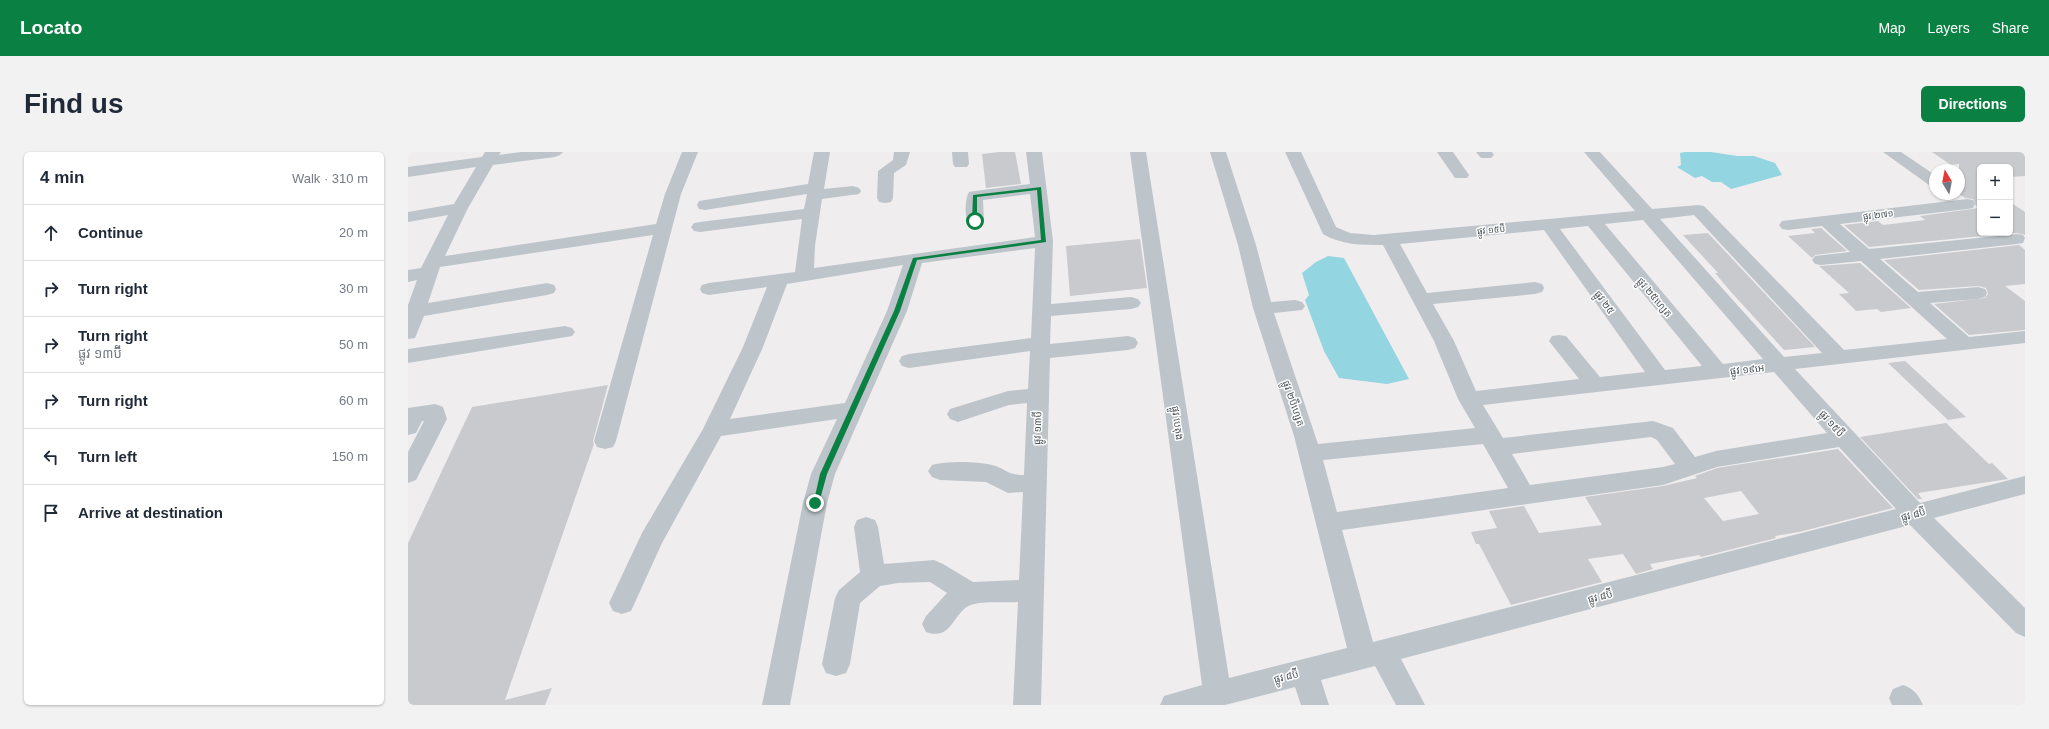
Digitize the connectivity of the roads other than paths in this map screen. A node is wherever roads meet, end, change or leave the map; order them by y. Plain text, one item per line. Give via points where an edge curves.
1 (555, 152) edge
2 (690, 152) edge
3 (822, 152) edge
4 (834, 152) edge
5 (839, 152) edge
6 (902, 152) edge
7 (1034, 152) edge
8 (1138, 152) edge
9 (1218, 152) edge
10 (1293, 152) edge
11 (1445, 152) edge
12 (1592, 152) edge
13 (1891, 152) edge
14 (491, 156) edge
15 (408, 172) edge
16 (1461, 175) dead end
17 (1929, 178) edge
18 (1039, 188) junction
19 (816, 191) junction
20 (853, 191) dead end
21 (885, 198) dead end
22 (1961, 200) edge
23 (705, 205) dead end
24 (460, 208) junction
25 (1974, 209) edge
26 (813, 213) junction
27 (1646, 215) junction
28 (408, 217) edge
29 (975, 221) dead end
30 (1593, 221) junction
31 (1826, 221) junction
32 (658, 223) junction
33 (1549, 225) junction
34 (1788, 225) dead end
35 (700, 227) dead end
36 (2017, 239) edge
37 (1389, 240) junction
38 (1044, 241) junction
39 (1864, 255) junction
40 (914, 259) junction
41 (1821, 260) dead end
42 (434, 263) junction
43 (804, 275) junction
44 (408, 276) edge
45 (779, 280) junction
46 (1535, 288) dead end
47 (547, 289) dead end
48 (709, 289) dead end
49 (1978, 293) dead end
50 (1915, 298) junction
51 (1421, 299) junction
52 (1131, 303) dead end
53 (1295, 306) dead end
54 (1263, 308) junction
55 (417, 311) junction
56 (1042, 311) junction
57 (409, 330) edge
58 (565, 332) dead end
59 (2025, 337) edge
60 (1559, 341) dead end
61 (1128, 343) dead end
62 (1964, 343) junction
63 (1040, 348) junction
64 (408, 356) edge
65 (1840, 359) junction
66 (909, 361) dead end
67 (1781, 365) junction
68 (1718, 372) junction
69 (1661, 379) junction
70 (1596, 386) junction
71 (1038, 395) junction
72 (1469, 399) junction
73 (853, 409) junction
74 (958, 414) dead end
75 (410, 418) edge
76 (714, 429) junction
77 (1844, 438) junction
78 (605, 441) dead end
79 (1493, 441) junction
80 (1310, 452) junction
81 (1690, 467) junction
82 (940, 471) dead end
83 (408, 474) edge
84 (1035, 483) junction
85 (2025, 485) edge
86 (1524, 495) junction
87 (1914, 513) junction
88 (1329, 523) junction
89 (866, 527) dead end
90 (873, 576) junction
91 (1031, 591) junction
92 (969, 593) junction
93 (622, 603) dead end
94 (935, 624) dead end
95 (2025, 625) edge
96 (1373, 654) junction
97 (836, 664) dead end
98 (1304, 671) junction
99 (1217, 694) junction
100 (776, 705) edge
101 (1026, 705) edge
102 (1174, 705) edge
103 (1315, 705) edge
104 (1411, 705) edge

1 - 14 street
2 - 32 street
3 - 19 street
4 - 5 street
6 - 21 street via 900,162 886,171
7 - 18 street, ផ្លូវ ១៣ប៊ី
8 - 99 street, ផ្លូវ បេតុង
9 - 54 street, ផ្លូវ ២ប៊ីហ្សេត via 1247,245
10 - 37 street, ផ្លូវ ១៥ប៊ី via 1329,230 1337,236
11 - 16 street
12 - 27 street, ផ្លូវ ១៥ប៊ី
13 - 17 street
14 - 15 street
14 - 24 street
18 - 29 street via 975,196
18 - 38 street, ផ្លូវ ១៣ប៊ី
19 - 20 street
19 - 23 street
19 - 26 street
22 - 25 street
24 - 28 street
24 - 42 street
25 - 31 street, ផ្លុវ ២៧១
26 - 35 street
26 - 43 street via 806,246
27 - 30 street, ផ្លូវ ១៥ប៊ី
27 - 65 street, ផ្លូវ ១៥ប៊ី via 1696,210 1701,212
27 - 67 street, ផ្លូវ ១៥ប៊ី
30 - 33 street, ផ្លូវ ១៥ប៊ី
30 - 68 street, ផ្លូវ ២៥ហ្សេត
31 - 34 street, ផ្លុវ ២៧១
31 - 39 street
32 - 42 street
32 - 78 street
33 - 37 street, ផ្លូវ ១៥ប៊ី
33 - 69 street, ផ្លូវ ២៥
36 - 39 street
37 - 51 street
38 - 40 street
38 - 56 street, ផ្លូវ ១៣ប៊ី
39 - 41 street
39 - 50 street
40 - 43 street
40 - 73 street via 894,318
42 - 44 street
42 - 55 street
43 - 45 street
45 - 48 street
45 - 76 street via 753,347
46 - 51 street
47 - 55 street
49 - 50 street
50 - 62 street
51 - 72 street via 1444,341
52 - 56 street
53 - 54 street
54 - 80 street, ផ្លូវ ២ប៊ីហ្សេត
55 - 57 street
56 - 63 street, ផ្លូវ ១៣ប៊ី
58 - 64 street
59 - 62 street, ផ្លូវ ១៩អេ
60 - 70 street
61 - 63 street
62 - 65 street, ផ្លូវ ១៩អេ
63 - 66 street
63 - 71 street, ផ្លូវ ១៣ប៊ី
65 - 67 street, ផ្លូវ ១៩អេ
67 - 68 street, ផ្លូវ ១៩អេ
67 - 77 street, ផ្លូវ ១៥ប៊ី
68 - 69 street, ផ្លូវ ១៩អេ
69 - 70 street, ផ្លូវ ១៩អេ
70 - 72 street, ផ្លូវ ១៩អេ
71 - 74 street via 1008,398
71 - 84 street, ផ្លូវ ១៣ប៊ី
72 - 79 street
73 - 76 street
73 - 100 street via 823,474 815,503
75 - 83 street via 435,412 436,419
76 - 93 street via 651,540
77 - 81 street via 1716,459
77 - 87 street, ផ្លូវ ១៥ប៊ី
79 - 80 street
79 - 81 street via 1653,429 1665,434
79 - 86 street
80 - 88 street, ផ្លូវ ២ប៊ីហ្សេត
81 - 86 street via 1663,476
82 - 84 street via 990,473 1008,484
84 - 91 street, ផ្លូវ ១៣ប៊ី
85 - 87 street, ផ្លូវ ៨ប៊ី
86 - 88 street
87 - 95 street, ផ្លូវ ១៥ប៊ី
87 - 96 street, ផ្លូវ ៨ប៊ី
88 - 96 street, ផ្លូវ ២ប៊ីហ្សេត
89 - 90 street
90 - 92 street via 934,571
90 - 97 street via 848,598
91 - 92 street
91 - 101 street, ផ្លូវ ១៣ប៊ី
92 - 94 street via 956,601
96 - 98 street, ផ្លូវ ៨ប៊ី
96 - 104 street, ផ្លូវ ២ប៊ីហ្សេត
98 - 99 street, ផ្លូវ ៨ប៊ី
98 - 103 street
99 - 102 street, ផ្លូវ ៨ប៊ី

